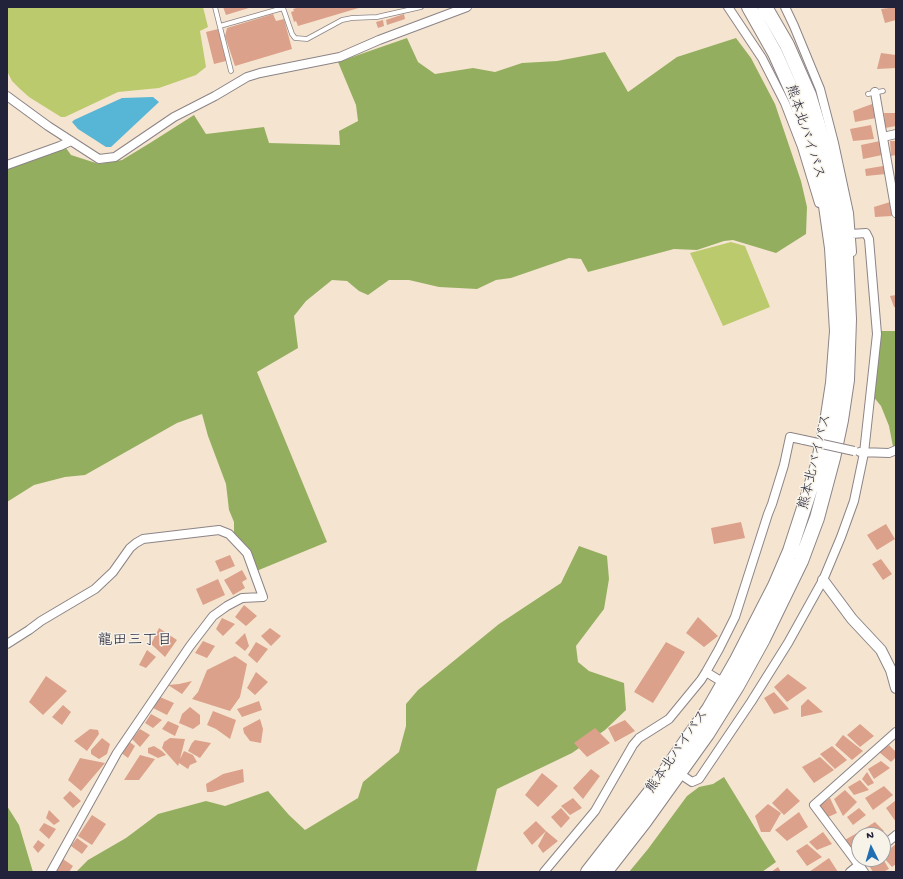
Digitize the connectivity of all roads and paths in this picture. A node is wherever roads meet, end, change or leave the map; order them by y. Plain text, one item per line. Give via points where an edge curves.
1 (215, 7) edge
2 (421, 7) edge
3 (467, 7) edge
4 (728, 7) edge
5 (749, 7) edge
6 (766, 7) edge
7 (785, 7) edge
8 (220, 26) junction
9 (231, 71) dead end
10 (875, 92) dead end
11 (7, 96) edge
12 (896, 134) edge
13 (883, 137) junction
14 (70, 141) junction
15 (7, 165) edge
16 (896, 213) edge
17 (850, 234) junction
18 (836, 302) junction
19 (848, 365) junction
20 (896, 450) edge
21 (864, 453) junction
22 (823, 580) junction
23 (7, 644) edge
24 (706, 672) junction
25 (724, 683) junction
26 (896, 688) edge
27 (896, 732) edge
28 (680, 774) junction
29 (851, 854) edge
30 (51, 872) edge
31 (544, 872) edge
32 (588, 872) edge
33 (605, 872) edge

1 - 8 lane
2 - 8 lane via 377,17 342,20 307,39 294,38 283,8
3 - 14 street via 340,57 247,77 174,117 115,157 99,159
4 - 18 street via 762,58 785,103 802,147 818,199
5 - 18 highway, 熊本北バイパス via 776,53 796,100 815,158 826,206
6 - 19 highway, 熊本北バイパス via 809,95 837,197 846,256
7 - 17 street via 820,88 849,214
8 - 9 lane
10 - 13 street
11 - 14 street
12 - 13 street
13 - 16 street
14 - 15 street
17 - 19 street via 855,306
17 - 21 street via 866,233 869,239 877,334
18 - 25 highway, 熊本北バイパス via 837,330 833,383 818,465 790,551 775,586
19 - 28 highway, 熊本北バイパス via 833,458 817,518 801,561 737,686
20 - 21 street via 889,453
21 - 22 street via 854,501
21 - 24 street, bridge via 790,437 784,465 735,617
22 - 26 street via 852,619 881,650 892,670
22 - 28 street via 788,643 699,779 692,782
23 - 30 street via 95,589 113,572 130,548 144,539 219,530 229,534 247,553 263,597 242,598 213,616 117,753
24 - 25 street
24 - 31 street via 669,719 632,745 595,811
25 - 32 highway, 熊本北バイパス via 659,781
27 - 29 street via 814,805
28 - 33 highway, 熊本北バイパス

